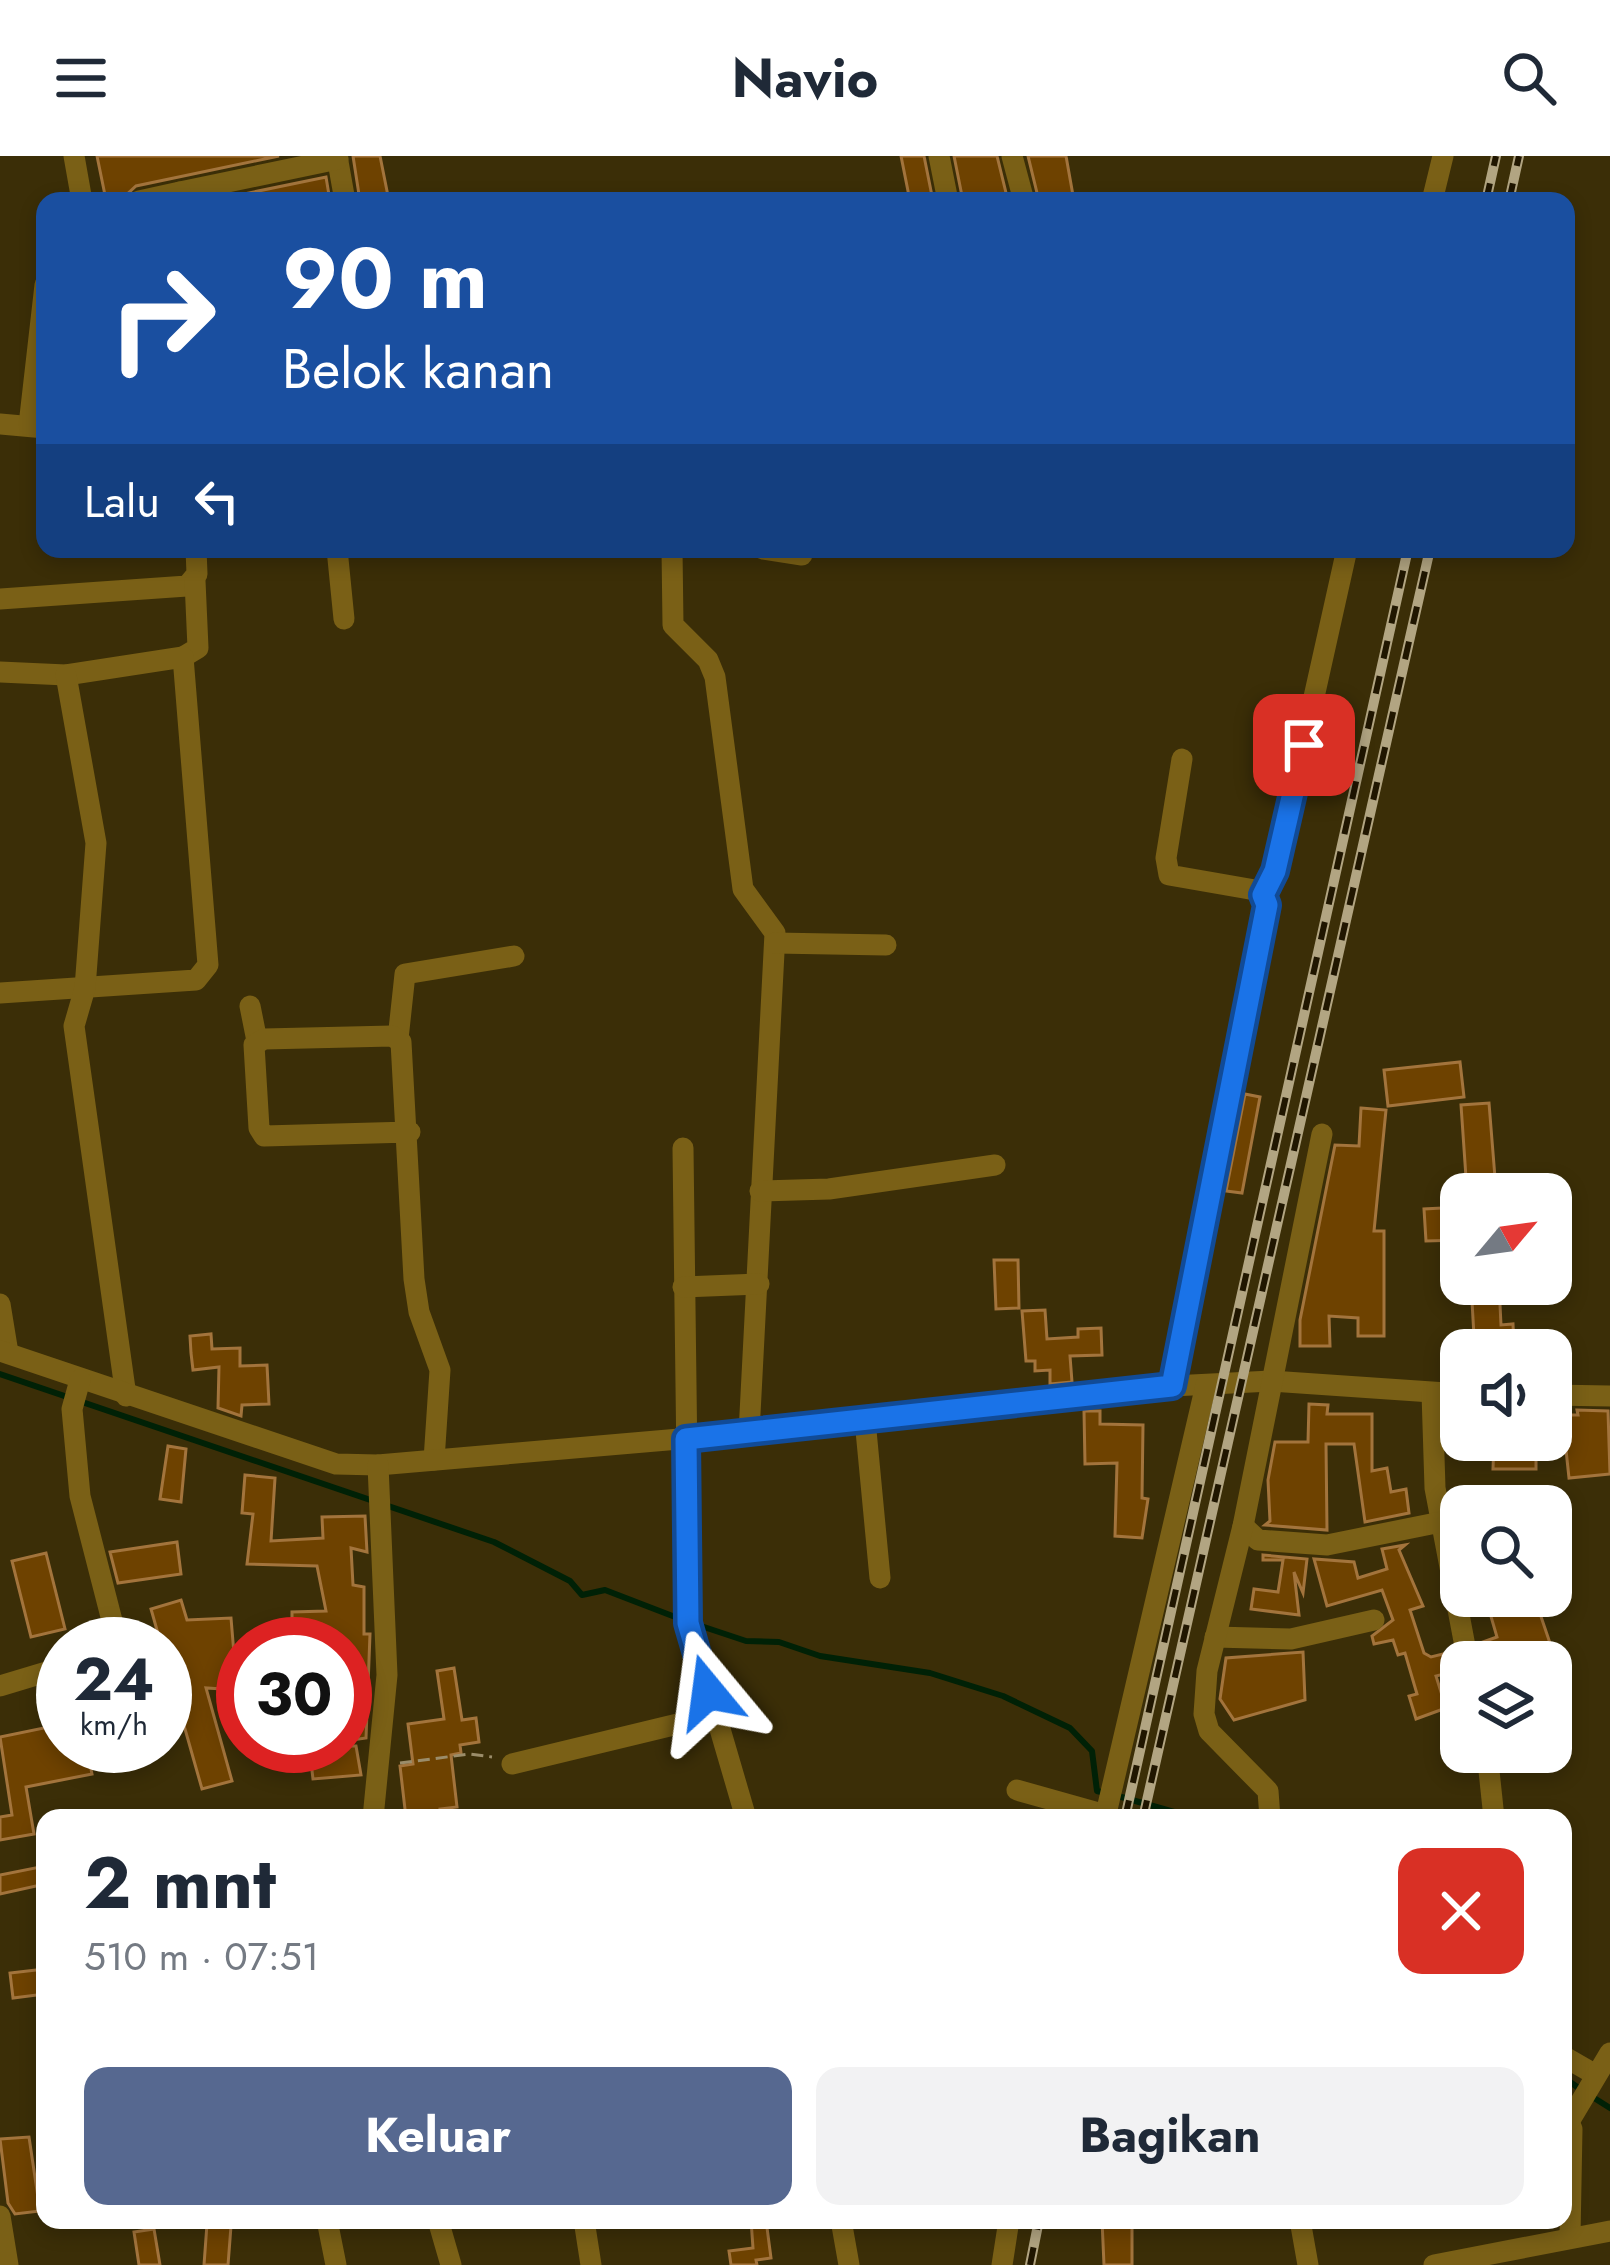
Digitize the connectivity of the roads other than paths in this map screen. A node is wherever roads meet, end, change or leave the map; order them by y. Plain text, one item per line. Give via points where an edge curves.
1 (74, 156) edge
2 (939, 156) edge
3 (1012, 156) edge
4 (1443, 156) edge
5 (338, 157) edge
6 (80, 192) edge
7 (201, 192) edge
8 (344, 192) edge
9 (946, 192) edge
10 (1022, 192) edge
11 (1434, 192) edge
12 (0, 424) edge
13 (36, 427) edge
14 (196, 558) edge
15 (338, 558) edge
16 (671, 558) edge
17 (1345, 558) edge
18 (195, 581) junction
19 (0, 599) edge
20 (344, 619) dead end
21 (183, 657) junction
22 (0, 672) edge
23 (66, 675) junction
24 (1182, 759) dead end
25 (1263, 895) junction
26 (775, 943) junction
27 (886, 945) dead end
28 (514, 956) dead end
29 (85, 988) junction
30 (0, 993) edge
31 (250, 1006) dead end
32 (398, 1039) junction
33 (257, 1041) junction
34 (410, 1132) junction
35 (1322, 1135) dead end
36 (683, 1148) dead end
37 (995, 1165) dead end
38 (760, 1191) junction
39 (759, 1284) junction
40 (683, 1287) junction
41 (0, 1304) edge
42 (4, 1352) edge
43 (1271, 1381) junction
44 (1206, 1385) junction
45 (1172, 1386) junction
46 (77, 1393) junction
47 (1432, 1394) junction
48 (1440, 1394) edge
49 (1572, 1395) edge
50 (126, 1396) junction
51 (1610, 1396) edge
52 (865, 1420) junction
53 (749, 1433) junction
54 (686, 1439) junction
55 (434, 1460) junction
56 (378, 1465) junction
57 (1440, 1508) edge
58 (1440, 1522) edge
59 (1243, 1526) junction
60 (880, 1578) dead end
61 (111, 1617) edge
62 (1374, 1620) dead end
63 (1214, 1637) junction
64 (36, 1675) edge
65 (0, 1686) edge
66 (715, 1715) junction
67 (512, 1764) road end
68 (1489, 1773) edge
69 (1017, 1790) dead end
70 (373, 1809) edge
71 (743, 1809) edge
72 (1087, 1809) edge
73 (1107, 1809) edge
74 (1271, 1809) edge
75 (1493, 1809) edge
76 (1610, 2053) edge
77 (1572, 2061) edge
78 (1596, 2075) junction
79 (1572, 2109) edge
80 (0, 2216) edge
81 (329, 2229) edge
82 (441, 2229) edge
83 (586, 2229) edge
84 (841, 2229) edge
85 (1008, 2229) edge
86 (1302, 2229) edge
87 (1570, 2229) edge
88 (1610, 2231) edge
89 (1570, 2237) junction
90 (842, 2264) edge
91 (8, 2265) edge
92 (336, 2265) edge
93 (452, 2265) edge
94 (592, 2265) edge
95 (1002, 2265) edge
96 (1308, 2265) edge
97 (1434, 2265) edge

1 - 6 street
2 - 9 street
3 - 10 street
4 - 11 street
5 - 7 street
5 - 8 street
12 - 13 street
14 - 18 street
15 - 20 street
16 - 26 street via 673,625 715,677 743,889 771,922
17 - 25 street
18 - 19 street
18 - 21 street via 198,648
21 - 23 street
21 - 29 street via 208,965 196,980
22 - 23 street
23 - 29 street via 96,843
24 - 25 street via 1168,875
25 - 45 street
26 - 27 street
26 - 38 street
28 - 32 street via 406,974
29 - 30 street
29 - 50 street via 74,1026
31 - 33 street
32 - 33 street
32 - 34 street
33 - 34 street via 264,1136
34 - 55 street via 414,1279 440,1370
35 - 43 street
36 - 40 street
37 - 38 street
38 - 39 street
39 - 40 street
39 - 53 street
40 - 54 street
41 - 42 street
42 - 46 street
43 - 44 street
43 - 47 street
43 - 59 street
44 - 45 street
44 - 73 street
45 - 52 street
46 - 50 street
46 - 61 street via 80,1496
47 - 48 street
47 - 57 street
49 - 51 street
50 - 56 street via 336,1464
52 - 53 street
52 - 60 street
53 - 54 street
54 - 55 street
54 - 66 street via 688,1623
55 - 56 street
56 - 70 street via 387,1675
58 - 59 street via 1328,1545 1258,1540
59 - 63 street
62 - 63 street via 1291,1639
63 - 74 street via 1205,1723 1265,1786
64 - 65 street
66 - 67 street
66 - 71 street
68 - 75 street
69 - 72 street
76 - 78 street
77 - 78 street
78 - 79 street
80 - 91 street
81 - 92 street
82 - 93 street
83 - 94 street
84 - 90 street
85 - 95 street
86 - 96 street
87 - 89 street
88 - 89 street
89 - 97 street

